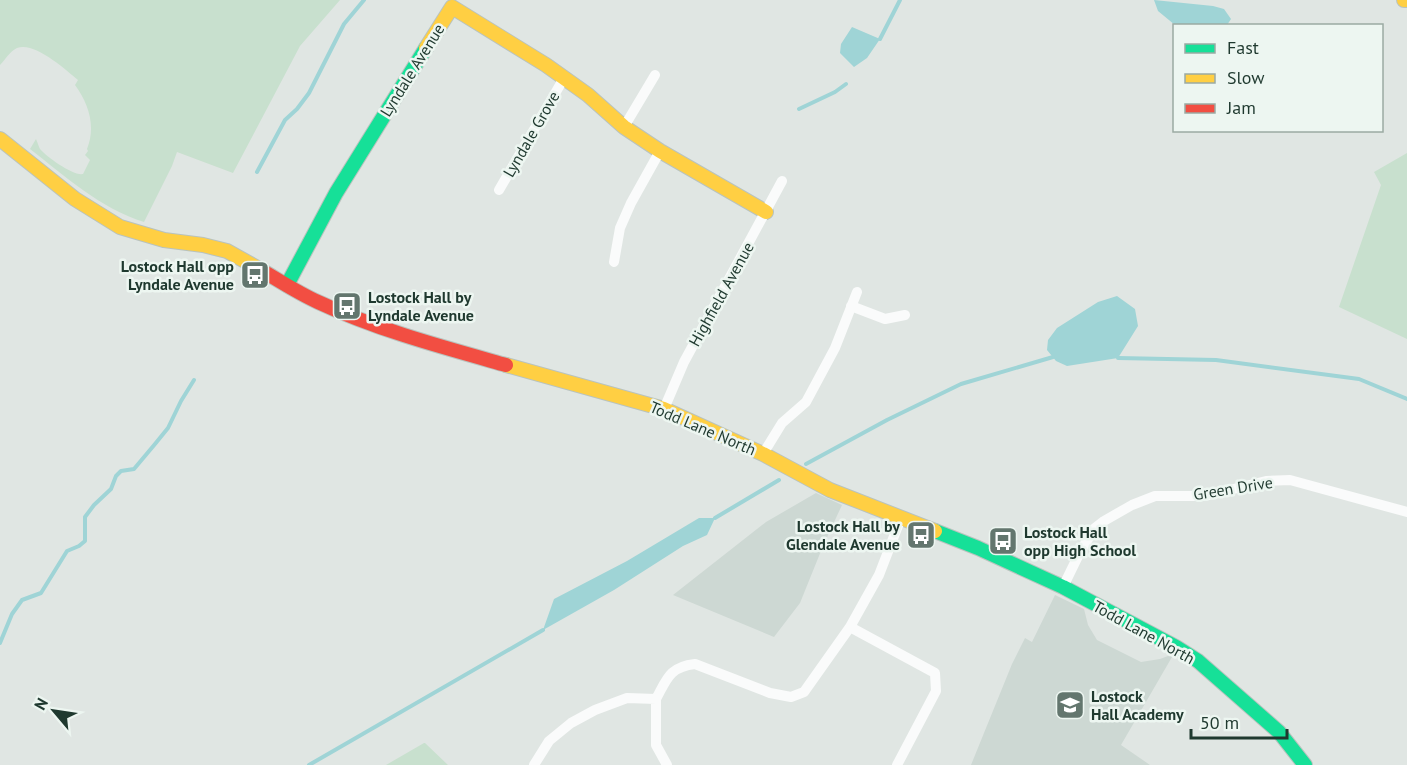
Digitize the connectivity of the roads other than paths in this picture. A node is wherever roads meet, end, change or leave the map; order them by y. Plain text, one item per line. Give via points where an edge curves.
1 (655, 75) dead end
2 (564, 78) junction
3 (624, 127) junction
4 (0, 139) edge
5 (660, 151) junction
6 (782, 181) dead end
7 (499, 190) dead end
8 (766, 212) junction
9 (614, 262) dead end
10 (287, 285) junction
11 (857, 292) dead end
12 (851, 306) junction
13 (905, 315) dead end
14 (664, 409) junction
15 (763, 454) junction
16 (1407, 512) edge
17 (902, 518) junction
18 (1063, 587) junction
19 (850, 627) junction
20 (656, 699) junction
21 (534, 765) edge
22 (666, 765) edge
23 (897, 765) edge
24 (1305, 765) edge

1 - 3 street
2 - 3 street, Lyndale Avenue
2 - 7 street, Lyndale Grove
2 - 10 street, Lyndale Avenue via 452,7 336,193
3 - 5 street, Lyndale Avenue
4 - 10 street, Todd Lane North via 75,200 120,227 164,240 227,251
5 - 8 street, Lyndale Avenue
5 - 9 street via 620,228
6 - 8 street, Highfield Avenue
8 - 14 street, Highfield Avenue via 684,362
10 - 14 street, Todd Lane North via 358,319 414,339
11 - 12 street
12 - 13 street via 885,319
12 - 15 street via 835,348 806,402 782,423
14 - 15 street, Todd Lane North
15 - 17 street, Todd Lane North via 830,490
16 - 18 street, Green Drive via 1290,480 1266,481 1205,496 1155,496 1095,528
17 - 18 street, Todd Lane North
17 - 19 street via 879,575
18 - 24 street, Todd Lane North via 1198,661 1279,732
19 - 20 street via 804,692 791,697 770,693 695,664 682,665 671,672
19 - 23 street via 935,673 936,692
20 - 21 street via 627,698 595,710 549,741
20 - 22 street via 656,745

